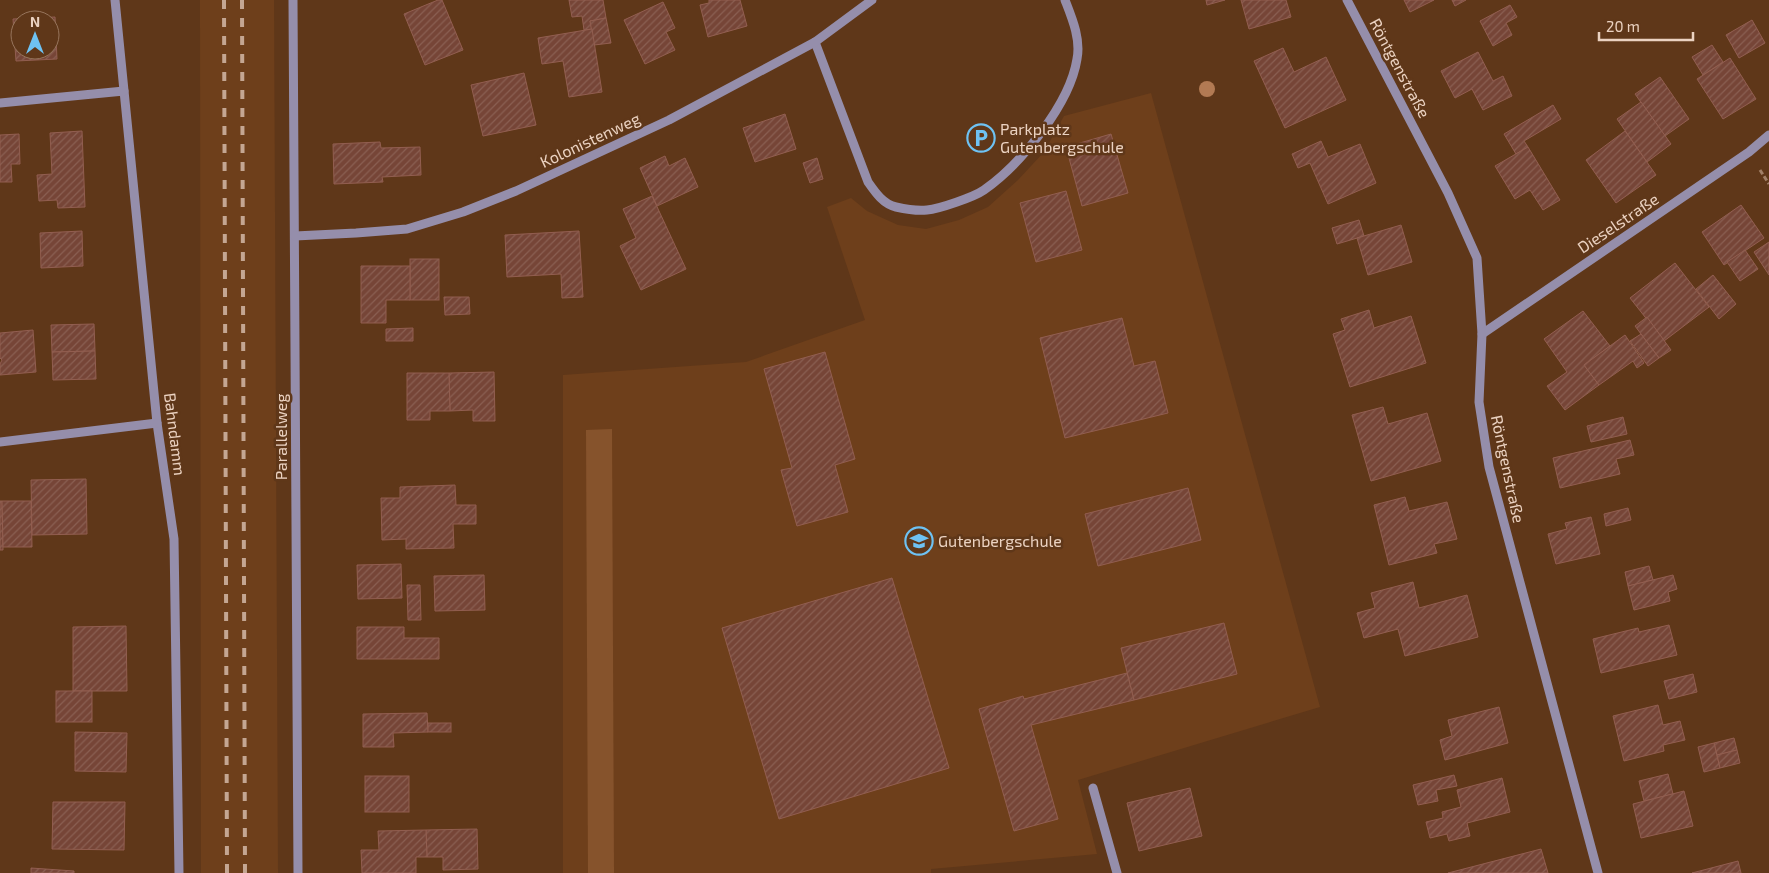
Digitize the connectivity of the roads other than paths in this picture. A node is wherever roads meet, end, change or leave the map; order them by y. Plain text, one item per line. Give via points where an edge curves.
1 (115, 0) edge
2 (293, 0) edge
3 (872, 0) edge
4 (1065, 0) edge
5 (1347, 0) edge
6 (815, 42) junction
7 (124, 92) junction
8 (0, 103) edge
9 (1769, 135) edge
10 (295, 236) junction
11 (1482, 334) junction
12 (157, 423) junction
13 (0, 442) edge
14 (1093, 788) dead end
15 (179, 873) edge
16 (298, 873) edge
17 (1117, 873) edge
18 (1598, 873) edge

1 - 7 street, Bahndamm
2 - 10 street, Parallelweg
3 - 6 street, Kolonistenweg
4 - 6 street via 1076,27 1078,58 1069,87 1051,118 1010,169 982,192 926,210 895,207 878,196 868,182
5 - 11 street, Röntgenstraße via 1448,193 1477,258
6 - 10 street, Kolonistenweg via 669,120 464,212 407,229
7 - 8 street
7 - 12 street, Bahndamm
9 - 11 street, Dieselstraße via 1749,152
10 - 16 street, Parallelweg
11 - 18 street, Röntgenstraße via 1479,402 1489,467
12 - 13 street
12 - 15 street, Bahndamm via 174,539
14 - 17 street

